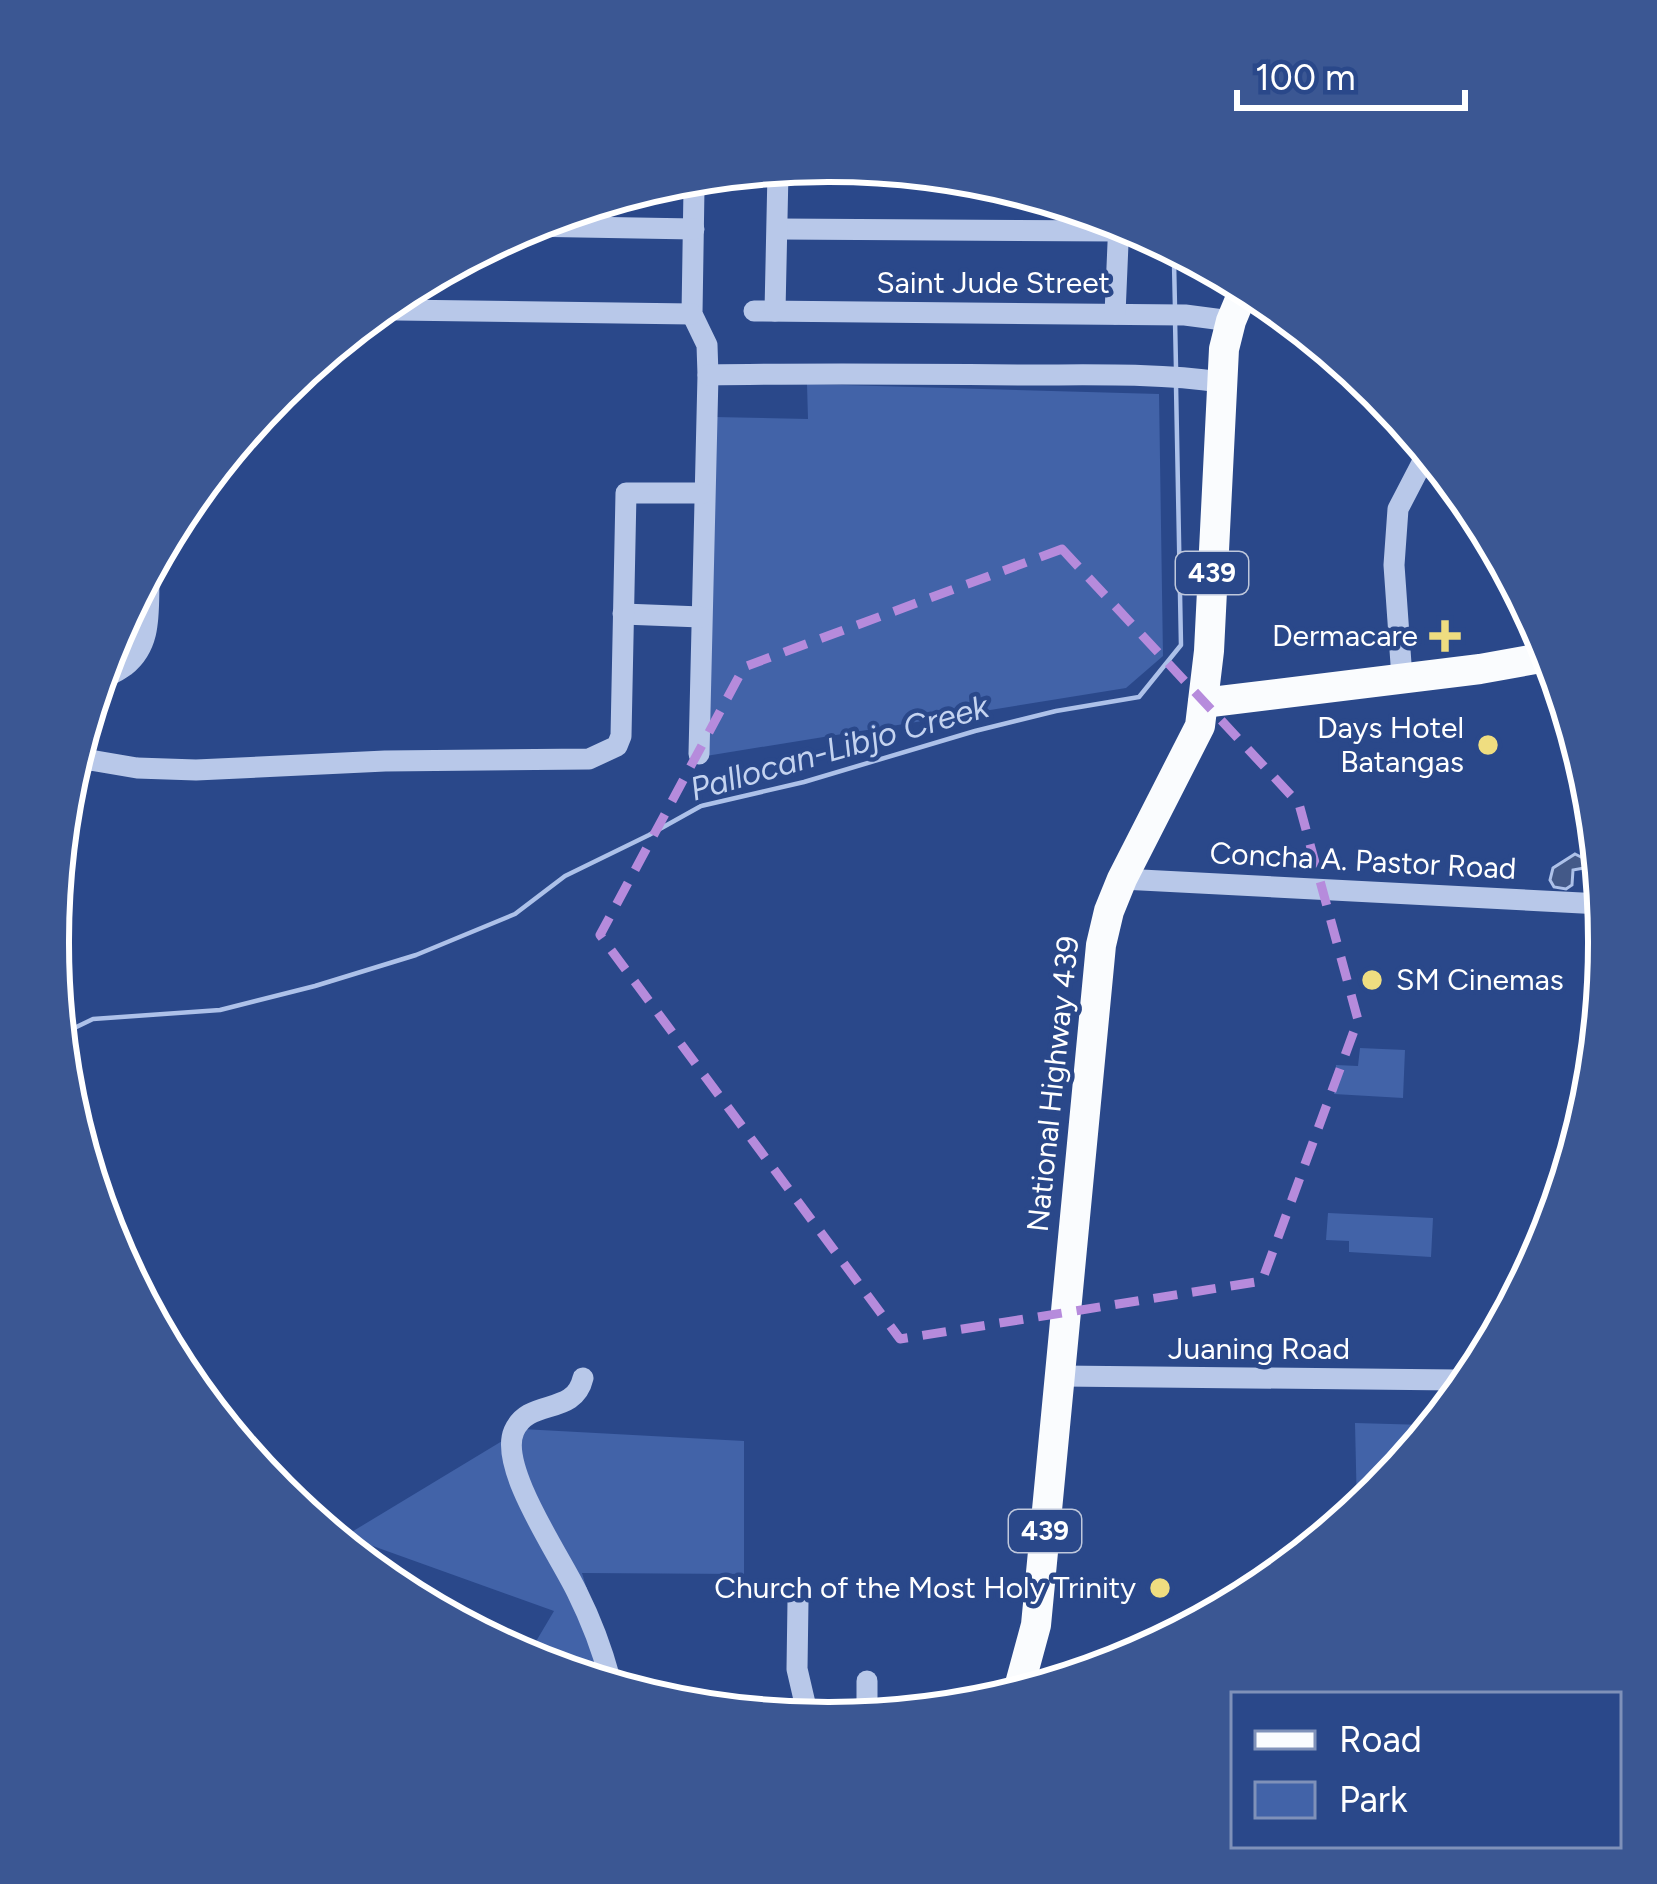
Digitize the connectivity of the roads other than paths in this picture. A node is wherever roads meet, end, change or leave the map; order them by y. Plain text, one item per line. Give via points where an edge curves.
1 (778, 184) edge
2 (694, 195) edge
3 (1080, 225) edge
4 (573, 227) edge
5 (694, 229) junction
6 (778, 229) junction
7 (1118, 240) edge
8 (1236, 309) edge
9 (407, 310) edge
10 (692, 314) junction
11 (1115, 314) junction
12 (707, 375) junction
13 (1221, 382) junction
14 (1420, 466) edge
15 (703, 493) junction
16 (148, 604) edge
17 (623, 614) junction
18 (701, 617) junction
19 (1533, 659) edge
20 (120, 669) edge
21 (1402, 678) junction
22 (1203, 703) junction
23 (699, 754) dead end
24 (92, 760) edge
25 (1122, 879) junction
26 (1586, 903) edge
27 (1060, 1376) junction
28 (584, 1378) dead end
29 (1448, 1380) edge
30 (798, 1601) dead end
31 (607, 1668) edge
32 (1022, 1677) edge
33 (867, 1681) dead end
34 (866, 1700) edge
35 (804, 1701) edge

1 - 6 street
2 - 5 street
3 - 6 street
4 - 5 street
5 - 10 street
6 - 11 street, Saint Jude Street via 764,311
7 - 11 street
8 - 11 street, Saint Jude Street
8 - 13 main road, National Highway 439 / 439
9 - 10 street
10 - 12 street via 706,345
12 - 13 street
12 - 15 street
13 - 22 main road, National Highway 439 / 439
14 - 21 street via 1398,509
15 - 17 street via 626,493
15 - 18 street
16 - 20 street via 139,656
17 - 18 street
17 - 24 street via 620,736 589,759 196,770
18 - 23 street
19 - 21 main road
21 - 22 main road
22 - 25 main road, National Highway 439 / 439 via 1188,753
25 - 26 street, Concha A. Pastor Road
25 - 27 main road, National Highway 439 / 439 via 1099,966
27 - 29 street, Juaning Road
27 - 32 main road, National Highway 439 / 439 via 1036,1624
28 - 31 street via 569,1401 526,1414 510,1448
30 - 35 street
33 - 34 street

